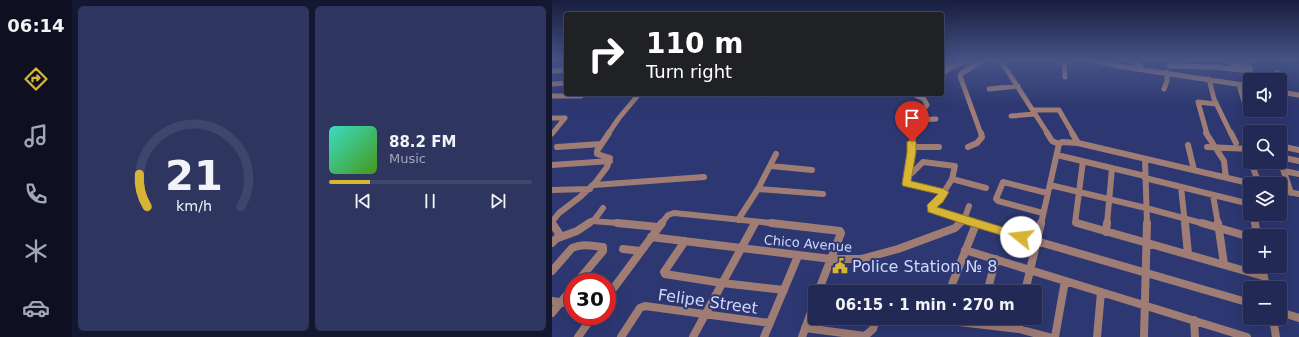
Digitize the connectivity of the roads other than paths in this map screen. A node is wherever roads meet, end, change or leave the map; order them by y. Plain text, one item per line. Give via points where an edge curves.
1 (960, 77) edge
2 (1012, 77) edge
3 (1167, 77) edge
4 (1195, 77) edge
5 (1209, 79) junction
6 (564, 83) edge
7 (552, 84) edge
8 (1018, 86) junction
9 (1243, 86) edge
10 (989, 89) dead end
11 (1164, 89) dead end
12 (1287, 93) edge
13 (552, 95) edge
14 (564, 95) edge
15 (1299, 95) edge
16 (637, 96) edge
17 (915, 96) edge
18 (1216, 104) junction
19 (1034, 112) junction
20 (1012, 116) dead end
21 (552, 118) edge
22 (936, 119) dead end
23 (914, 120) junction
24 (552, 134) edge
25 (1078, 143) junction
26 (1236, 143) dead end
27 (601, 144) junction
28 (1059, 144) junction
29 (1188, 145) dead end
30 (557, 147) dead end
31 (912, 147) junction
32 (939, 147) dead end
33 (968, 147) dead end
34 (1206, 147) dead end
35 (1287, 147) edge
36 (1216, 148) junction
37 (1243, 150) edge
38 (1299, 150) edge
39 (776, 154) dead end
40 (1056, 155) junction
41 (1287, 158) edge
42 (1145, 159) junction
43 (610, 161) junction
44 (1083, 161) junction
45 (1299, 161) edge
46 (552, 165) edge
47 (771, 166) junction
48 (1112, 168) junction
49 (812, 170) dead end
50 (1194, 170) junction
51 (1284, 171) joint
52 (907, 174) junction
53 (1299, 174) edge
54 (704, 177) dead end
55 (1145, 177) junction
56 (952, 178) junction
57 (1226, 178) junction
58 (1243, 182) edge
59 (1050, 184) junction
60 (592, 187) junction
61 (1181, 187) junction
62 (986, 188) dead end
63 (758, 189) junction
64 (552, 190) edge
65 (944, 192) junction
66 (1078, 192) junction
67 (1287, 192) edge
68 (1291, 193) junction
69 (823, 194) dead end
70 (1047, 194) junction
71 (1299, 194) edge
72 (1213, 195) junction
73 (1108, 199) junction
74 (1243, 201) edge
75 (969, 206) dead end
76 (603, 208) dead end
77 (1146, 208) junction
78 (1043, 213) junction
79 (1184, 218) junction
80 (738, 220) junction
81 (964, 220) junction
82 (591, 221) junction
83 (756, 222) junction
84 (552, 223) edge
85 (976, 224) junction
86 (658, 227) junction
87 (1218, 227) junction
88 (1106, 232) junction
89 (1243, 235) edge
90 (651, 237) junction
91 (555, 241) edge
92 (685, 241) junction
93 (1036, 241) junction
94 (1147, 243) junction
95 (741, 248) junction
96 (623, 249) dead end
97 (965, 250) junction
98 (641, 251) junction
99 (1188, 254) junction
100 (798, 256) junction
101 (831, 259) junction
102 (996, 259) junction
103 (1224, 264) junction
104 (1030, 269) junction
105 (552, 271) edge
106 (1146, 272) junction
107 (585, 273) edge
108 (1263, 273) edge
109 (1263, 276) junction
110 (1065, 281) junction
111 (1264, 281) edge
112 (722, 283) junction
113 (616, 285) edge
114 (821, 285) edge
115 (952, 285) edge
116 (989, 285) edge
117 (1027, 285) edge
118 (784, 290) junction
119 (1101, 292) junction
120 (564, 298) edge
121 (552, 300) edge
122 (1243, 301) edge
123 (561, 302) junction
124 (564, 302) edge
125 (1145, 306) junction
126 (552, 313) edge
127 (1287, 314) edge
128 (704, 315) junction
129 (1299, 318) edge
130 (808, 320) edge
131 (1194, 320) junction
132 (770, 323) junction
133 (587, 325) edge
134 (874, 325) edge
135 (995, 325) edge
136 (1273, 325) edge
137 (805, 328) junction
138 (1024, 332) edge
139 (1237, 336) edge
140 (578, 337) edge
141 (621, 337) edge
142 (693, 337) edge
143 (764, 337) edge
144 (802, 337) edge
145 (1049, 337) edge
146 (1055, 337) edge
147 (1097, 337) edge
148 (1144, 337) edge
149 (1195, 337) edge
150 (1247, 337) edge
151 (1276, 337) edge

1 - 33 street via 982,137
2 - 8 street
3 - 11 street
4 - 5 street
5 - 9 street
5 - 18 street
6 - 7 street
8 - 10 street
8 - 19 street
12 - 15 street
13 - 14 street
16 - 27 street
17 - 23 street via 924,99 927,105
18 - 26 street
18 - 36 street via 1198,102 1205,131
19 - 20 street
19 - 25 street via 1059,110
19 - 28 street via 1052,142
21 - 24 street via 565,118
22 - 23 street
23 - 31 street
25 - 28 street
25 - 42 street
27 - 30 street
27 - 43 street via 597,154 607,156
28 - 40 street
29 - 50 street
31 - 32 street
31 - 52 street
34 - 36 street
35 - 38 street
36 - 37 street
36 - 57 street via 1224,161
39 - 47 street
40 - 44 street
40 - 59 street
41 - 45 street
42 - 50 street
42 - 55 street
43 - 46 street
43 - 60 street
44 - 48 street
44 - 66 street
47 - 49 street
47 - 63 street
48 - 55 street
48 - 73 street
50 - 57 street
51 - 53 street
51 - 68 street
52 - 56 street via 912,173 923,162 950,164 956,168
52 - 65 street via 906,184
54 - 60 street
55 - 61 street
55 - 77 street
56 - 62 street
56 - 65 street
57 - 58 street
59 - 66 street
59 - 70 street
60 - 64 street
60 - 84 street via 557,215
61 - 72 street
61 - 79 street
63 - 69 street
63 - 80 street
65 - 81 street via 932,205 932,209
66 - 73 street
66 - 88 street via 1075,223
67 - 68 street
68 - 71 street
70 - 78 street
70 - 78 street via 1003,182 996,199
72 - 74 street
72 - 87 street
73 - 77 street
73 - 88 street
75 - 81 street
76 - 82 street via 599,216
77 - 79 street
77 - 94 street
78 - 93 street
79 - 87 street
79 - 99 street
80 - 83 street
80 - 86 street via 671,213
81 - 85 street
81 - 101 street, Chico Avenue via 955,228 898,249 861,259
82 - 86 street
82 - 91 street
83 - 95 street
83 - 101 street via 840,230
84 - 91 street via 560,235
85 - 93 street
85 - 97 street
86 - 90 street
87 - 89 street
87 - 103 street
88 - 94 street
90 - 92 street, Chico Avenue
90 - 98 street
92 - 95 street, Chico Avenue
92 - 112 street via 665,274
93 - 104 street
93 - 106 street
94 - 99 street
94 - 106 street
95 - 100 street, Chico Avenue
95 - 112 street
96 - 98 street
97 - 102 street
97 - 115 street
98 - 113 street
99 - 103 street
100 - 101 street, Chico Avenue
100 - 118 street
101 - 114 street
102 - 104 street
102 - 116 street
103 - 109 street
104 - 110 street
104 - 117 street
105 - 107 street via 576,246 582,244 603,247 603,251
106 - 122 street
106 - 125 street
108 - 109 street
109 - 111 street
110 - 119 street
110 - 146 street
112 - 118 street
112 - 128 street
118 - 132 street
119 - 125 street
119 - 147 street
120 - 123 street
121 - 123 street
123 - 124 street
123 - 126 street
125 - 131 street
125 - 148 street
127 - 129 street
128 - 132 street, Felipe Street
128 - 141 street, Felipe Street via 642,306
128 - 142 street
130 - 137 street
131 - 139 street
131 - 149 street
132 - 143 street
133 - 140 street
134 - 137 street via 866,336
135 - 138 street
136 - 151 street
137 - 144 street
138 - 145 street
139 - 150 street

